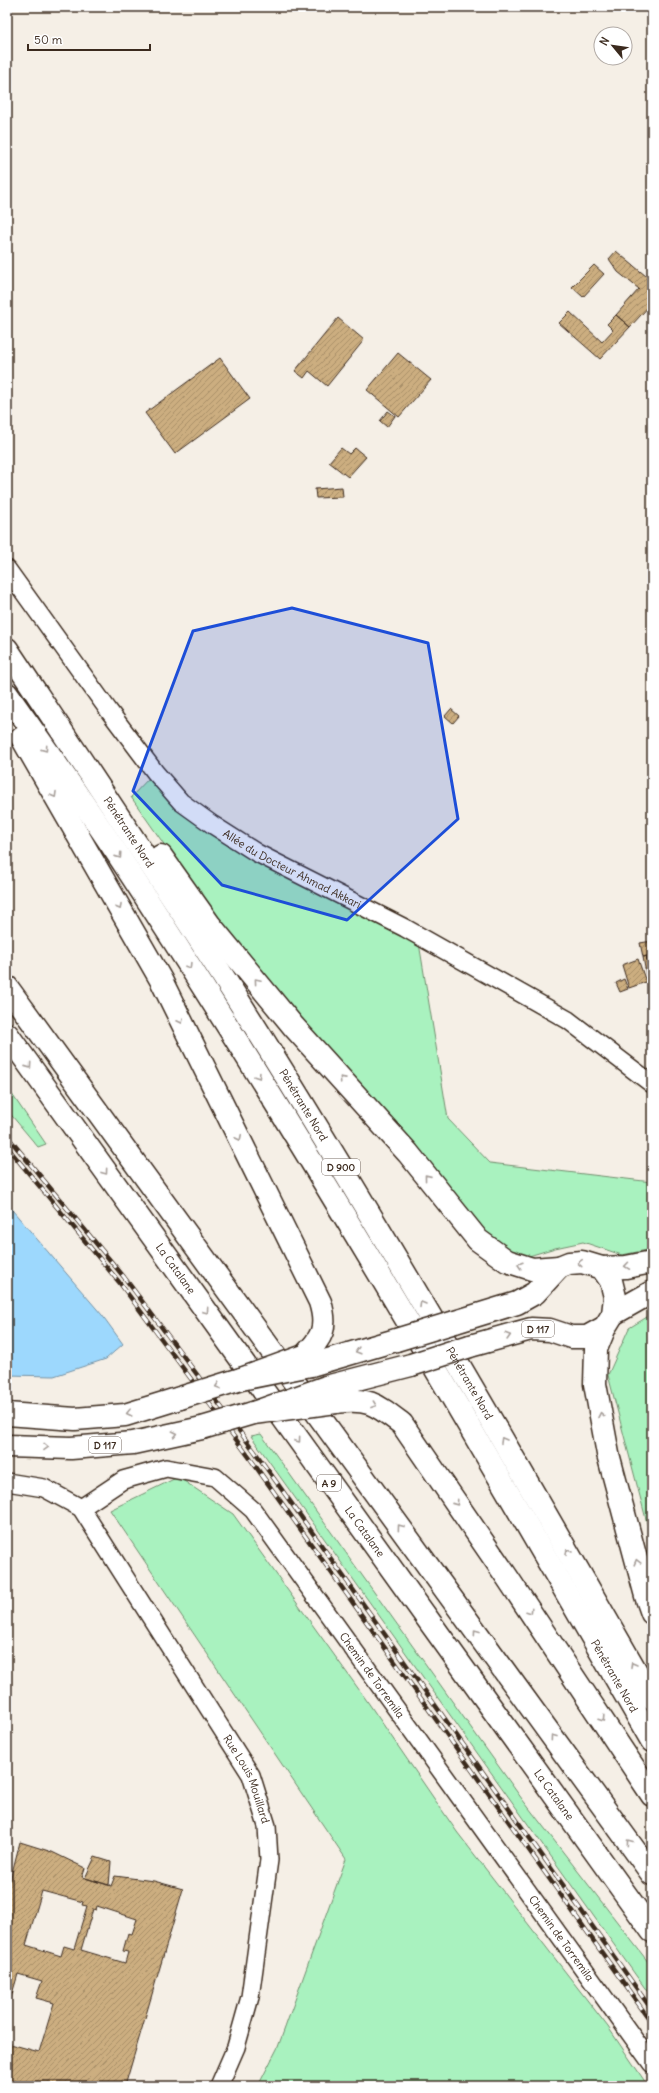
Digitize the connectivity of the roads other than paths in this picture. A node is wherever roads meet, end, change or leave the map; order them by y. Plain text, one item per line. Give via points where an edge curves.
1 (7, 569) edge
2 (7, 643) edge
3 (7, 649) edge
4 (7, 694) edge
5 (7, 712) edge
6 (7, 987) edge
7 (7, 1034) edge
8 (652, 1084) edge
9 (652, 1262) edge
10 (558, 1267) junction
11 (602, 1268) junction
12 (652, 1292) edge
13 (609, 1320) junction
14 (307, 1361) junction
15 (331, 1395) junction
16 (7, 1414) edge
17 (7, 1446) edge
18 (7, 1482) edge
19 (81, 1508) junction
20 (652, 1613) edge
21 (652, 1699) edge
22 (652, 1741) edge
23 (652, 1795) edge
24 (652, 1874) edge
25 (652, 1931) edge
26 (652, 2064) edge
27 (219, 2086) edge

1 - 8 street, Allée du Docteur Ahmad Akkari via 141,753 181,802 257,853 405,928 568,1020
10 -> 2 main road via 532,1268 507,1261 478,1240 408,1153 294,1027 210,925 124,802
21 -> 3 main road, Pénétrante Nord / D 900 via 320,1130 144,854
4 -> 22 main road, Pénétrante Nord / D 900 via 125,865 300,1142 480,1442
5 -> 14 main road via 161,980 320,1302 324,1331
24 -> 6 main road
7 -> 25 main road, La Catalane / A 9
9 -> 11 main road
11 -> 10 main road via 582,1262
10 -> 14 main road, bridge via 535,1293 517,1303 396,1340
11 - 13 main road via 611,1281 615,1297
12 - 13 main road, D 117
15 -> 13 main road, D 117, bridge via 411,1365 530,1329 550,1330 571,1337 587,1337
20 -> 13 main road via 608,1454 595,1384 596,1350
14 -> 16 main road, bridge via 125,1415 75,1419
17 -> 15 main road, D 117, bridge via 71,1448 133,1443
15 -> 23 main road via 356,1399 380,1407 402,1424 512,1583
18 - 19 street via 44,1488
19 - 26 street, Chemin de Torremila via 123,1480 166,1468 215,1477 253,1510
19 - 27 street, Rue Louis Mouillard via 251,1775 267,1826 269,1860 250,1997 236,2047

